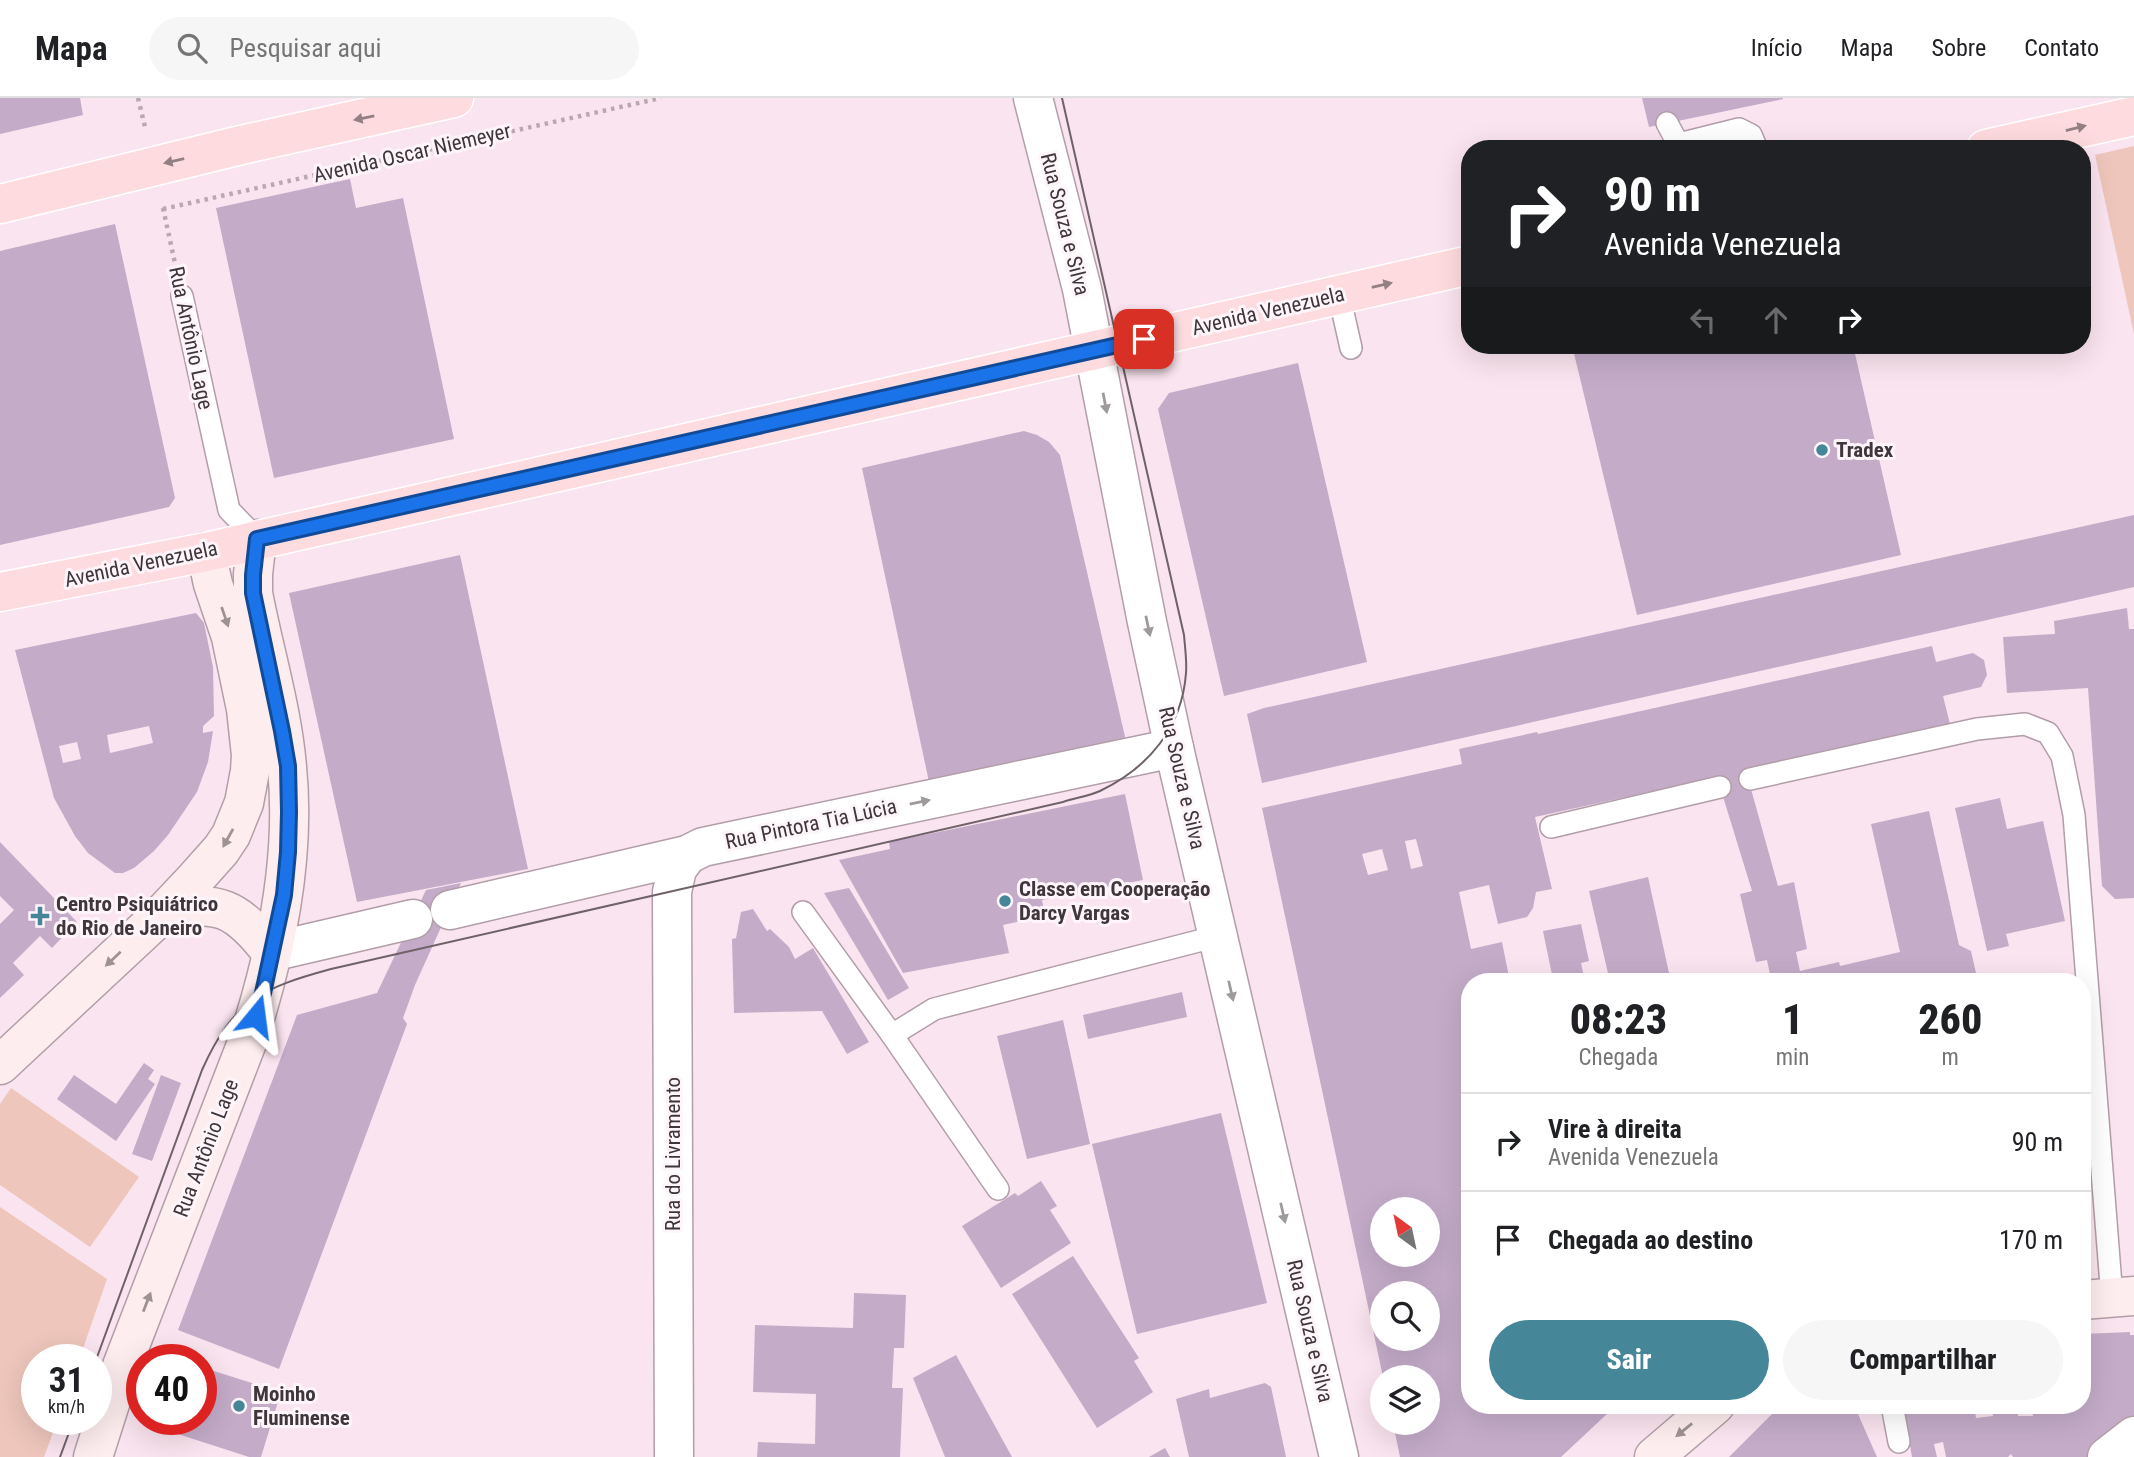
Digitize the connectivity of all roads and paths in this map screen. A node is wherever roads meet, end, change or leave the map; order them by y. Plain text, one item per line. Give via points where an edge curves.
1 (454, 98) edge
2 (662, 98) edge
3 (1033, 98) edge
4 (2134, 116) edge
5 (1667, 123) dead end
6 (1675, 140) edge
7 (1695, 140) edge
8 (1753, 140) edge
9 (2026, 140) edge
10 (153, 166) junction
11 (0, 204) edge
12 (163, 209) junction
13 (1461, 267) edge
14 (1339, 295) junction
15 (181, 296) joint
16 (1351, 348) dead end
17 (1094, 349) junction
18 (229, 510) junction
19 (257, 539) junction
20 (206, 552) junction
21 (0, 592) edge
22 (1174, 748) junction
23 (1750, 779) dead end
24 (1720, 787) dead end
25 (1551, 827) dead end
26 (687, 855) junction
27 (450, 910) dead end
28 (803, 912) dead end
29 (163, 913) junction
30 (413, 919) dead end
31 (1218, 936) junction
32 (271, 952) junction
33 (2086, 973) edge
34 (892, 1035) junction
35 (2091, 1043) edge
36 (0, 1065) edge
37 (998, 1189) dead end
38 (2110, 1298) edge
39 (1704, 1414) edge
40 (1894, 1414) edge
41 (2134, 1436) edge
42 (1899, 1442) dead end
43 (93, 1457) edge
44 (674, 1457) edge
45 (1339, 1457) edge
46 (1654, 1457) edge
47 (2107, 1457) edge

1 -> 10 main road, Avenida Oscar Niemeyer
2 - 12 path, Avenida Oscar Niemeyer
3 - 17 street, Rua Souza e Silva
9 -> 4 main road
5 - 6 lane
7 - 8 lane via 1739,129
10 - 11 main road, Avenida Oscar Niemeyer
10 - 12 path, Rua Antônio Lage
12 - 15 path, Rua Antônio Lage
14 -> 13 main road, Avenida Venezuela
14 - 16 lane
14 - 17 main road, Avenida Venezuela
15 - 18 lane, Rua Antônio Lage
17 - 19 main road, Avenida Venezuela
17 -> 22 street, Rua Souza e Silva
18 - 19 lane
18 - 20 lane
19 - 20 main road, Avenida Venezuela
19 - 32 street, Rua Antônio Lage via 253,593 288,766 288,852
20 - 21 main road, Avenida Venezuela
20 -> 29 street via 246,709 250,771 244,803 226,843
26 -> 22 street, Rua Pintora Tia Lúcia via 703,847
22 - 31 street, Rua Souza e Silva
23 - 33 lane via 1977,729 2025,724 2048,733 2062,755 2074,815
24 - 25 lane
26 - 27 street, Rua Pintora Tia Lúcia
26 - 44 street, Rua do Livramento via 677,869 673,892
28 - 34 lane
29 - 32 street via 212,906 246,923
29 -> 36 street
30 - 32 street
31 - 34 lane via 934,1009
31 -> 45 street, Rua Souza e Silva
43 -> 32 street, Rua Antônio Lage via 122,1366 248,1040
34 - 37 lane
35 - 38 lane
39 -> 46 street
40 - 42 lane
41 - 47 street

